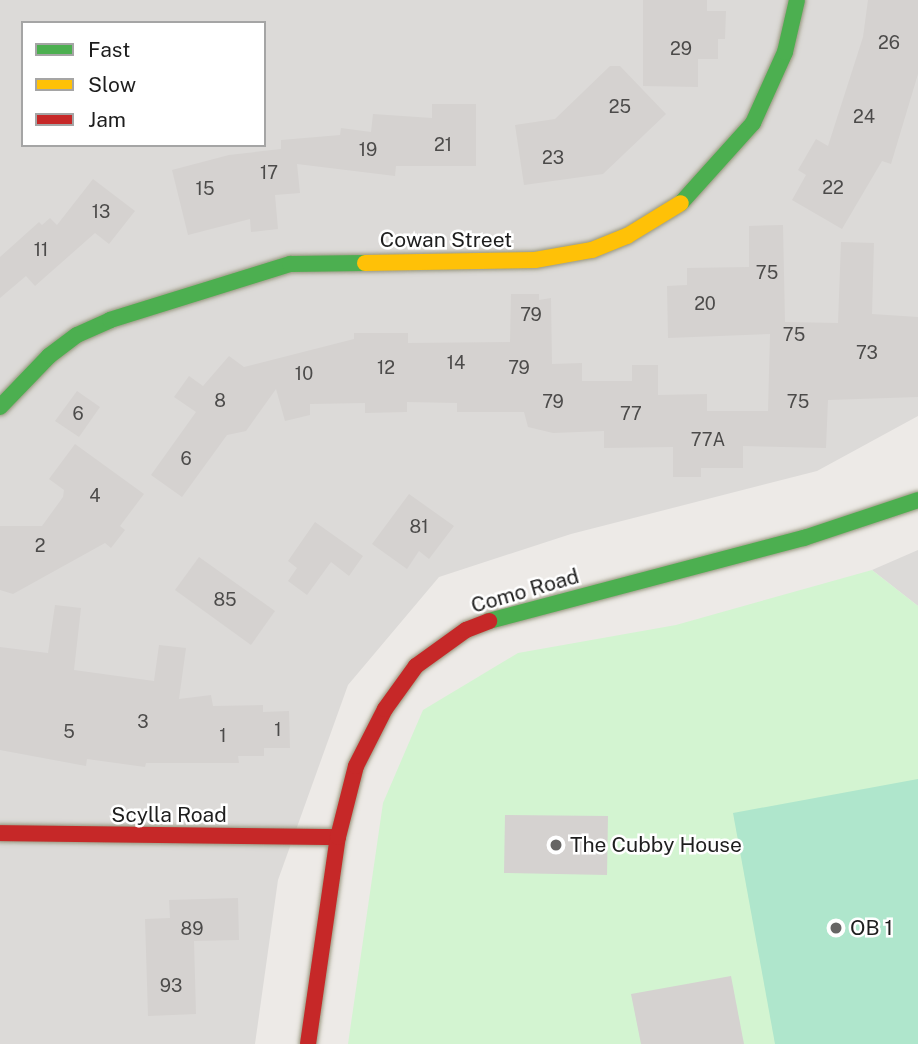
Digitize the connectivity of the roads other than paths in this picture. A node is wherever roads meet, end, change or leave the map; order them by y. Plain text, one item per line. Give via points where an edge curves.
1 (797, 0) edge
2 (0, 407) edge
3 (918, 500) edge
4 (0, 833) edge
5 (338, 837) junction
6 (308, 1044) edge

1 - 2 street, Cowan Street via 785,52 753,123 697,189 670,212 627,236 582,252 535,260 290,264 110,320 77,335 49,356
3 - 5 street, Como Road via 804,538 520,610 466,630 416,666 385,709 356,766
4 - 5 street, Scylla Road
5 - 6 street, Como Road

